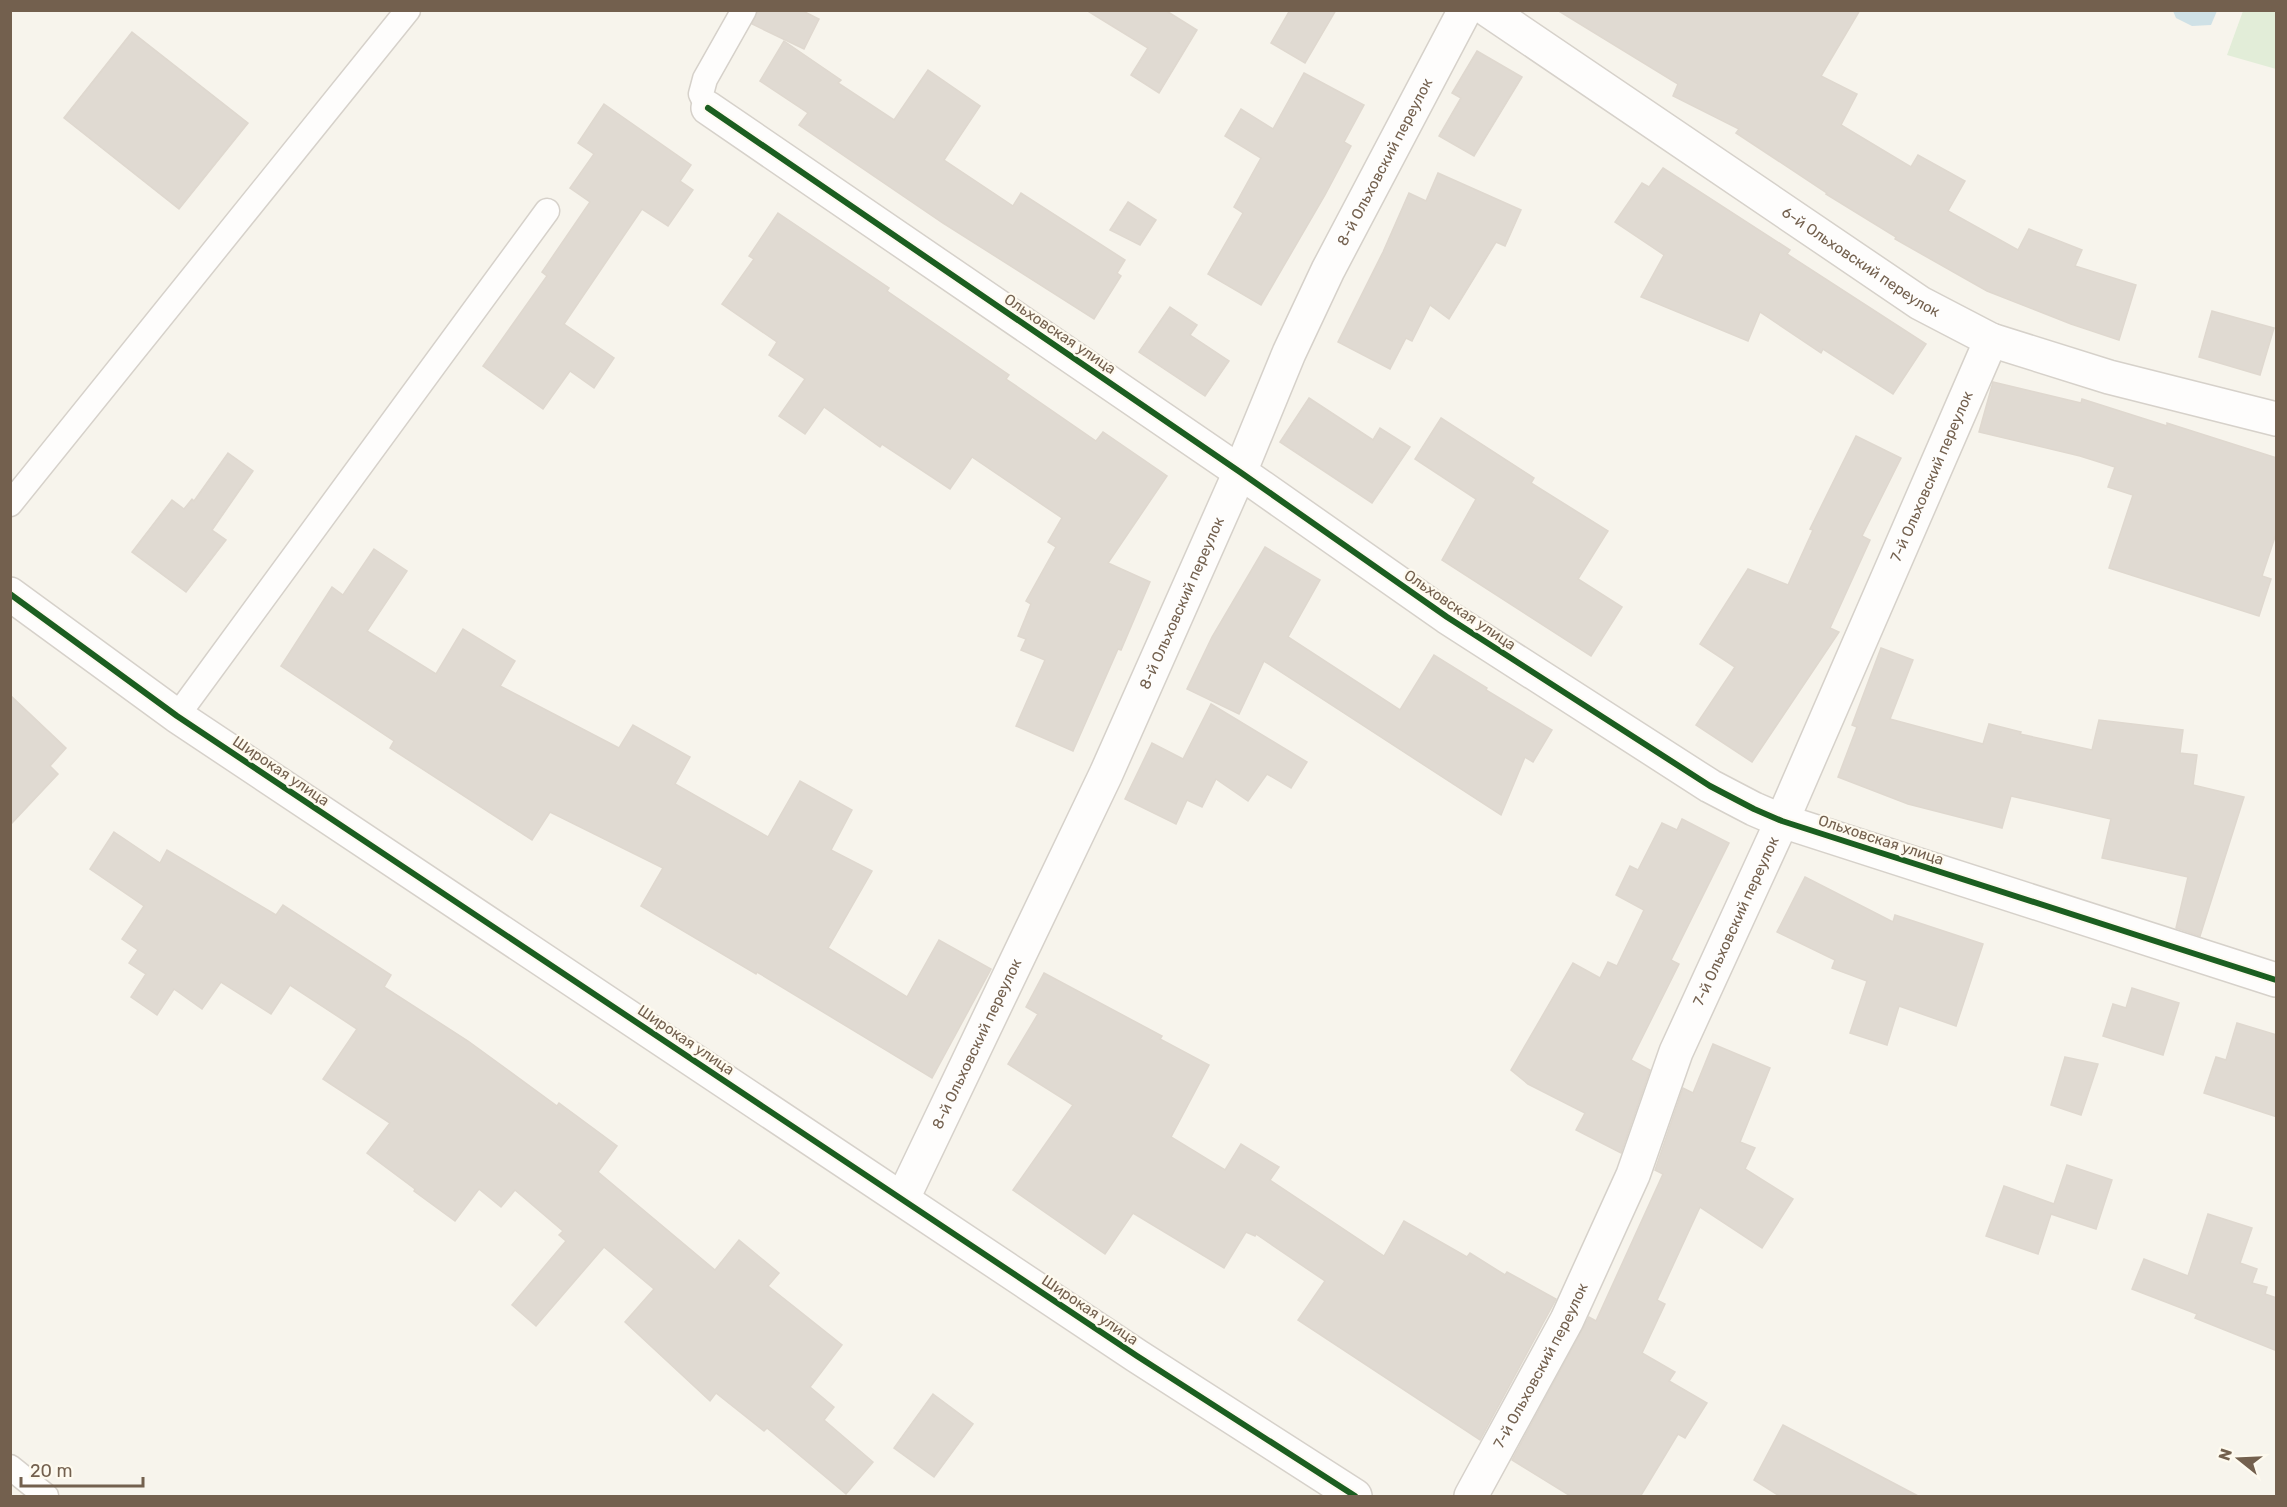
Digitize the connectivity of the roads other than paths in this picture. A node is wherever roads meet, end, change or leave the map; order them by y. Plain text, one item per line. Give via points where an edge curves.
1 (408, 10) edge
2 (744, 10) edge
3 (1465, 10) edge
4 (1488, 10) edge
5 (708, 108) joint
6 (547, 211) dead end
7 (1991, 340) junction
8 (2277, 419) edge
9 (1240, 472) junction
10 (10, 504) edge
11 (10, 594) edge
12 (177, 716) junction
13 (1782, 821) junction
14 (2277, 980) edge
15 (903, 1198) junction
16 (10, 1467) edge
17 (46, 1497) edge
18 (1355, 1497) edge
19 (1471, 1497) edge

1 - 10 lane
2 - 5 lane via 705,79 701,94
3 - 9 street, 8-й Ольховский переулок via 1328,270
4 - 7 street, 6-й Ольховский переулок via 1920,303
5 - 9 street, Ольховская улица
6 - 12 lane
7 - 8 street, 6-й Ольховский переулок via 2109,377
7 - 13 street, 7-й Ольховский переулок
9 - 13 street, Ольховская улица via 1457,624 1710,786
9 - 15 street, 8-й Ольховский переулок via 1106,774
11 - 12 street, Широкая улица
12 - 15 street, Широкая улица
13 - 14 street, Ольховская улица
13 - 19 street, 7-й Ольховский переулок via 1676,1052 1633,1175 1567,1320
15 - 18 street, Широкая улица
16 - 17 lane

